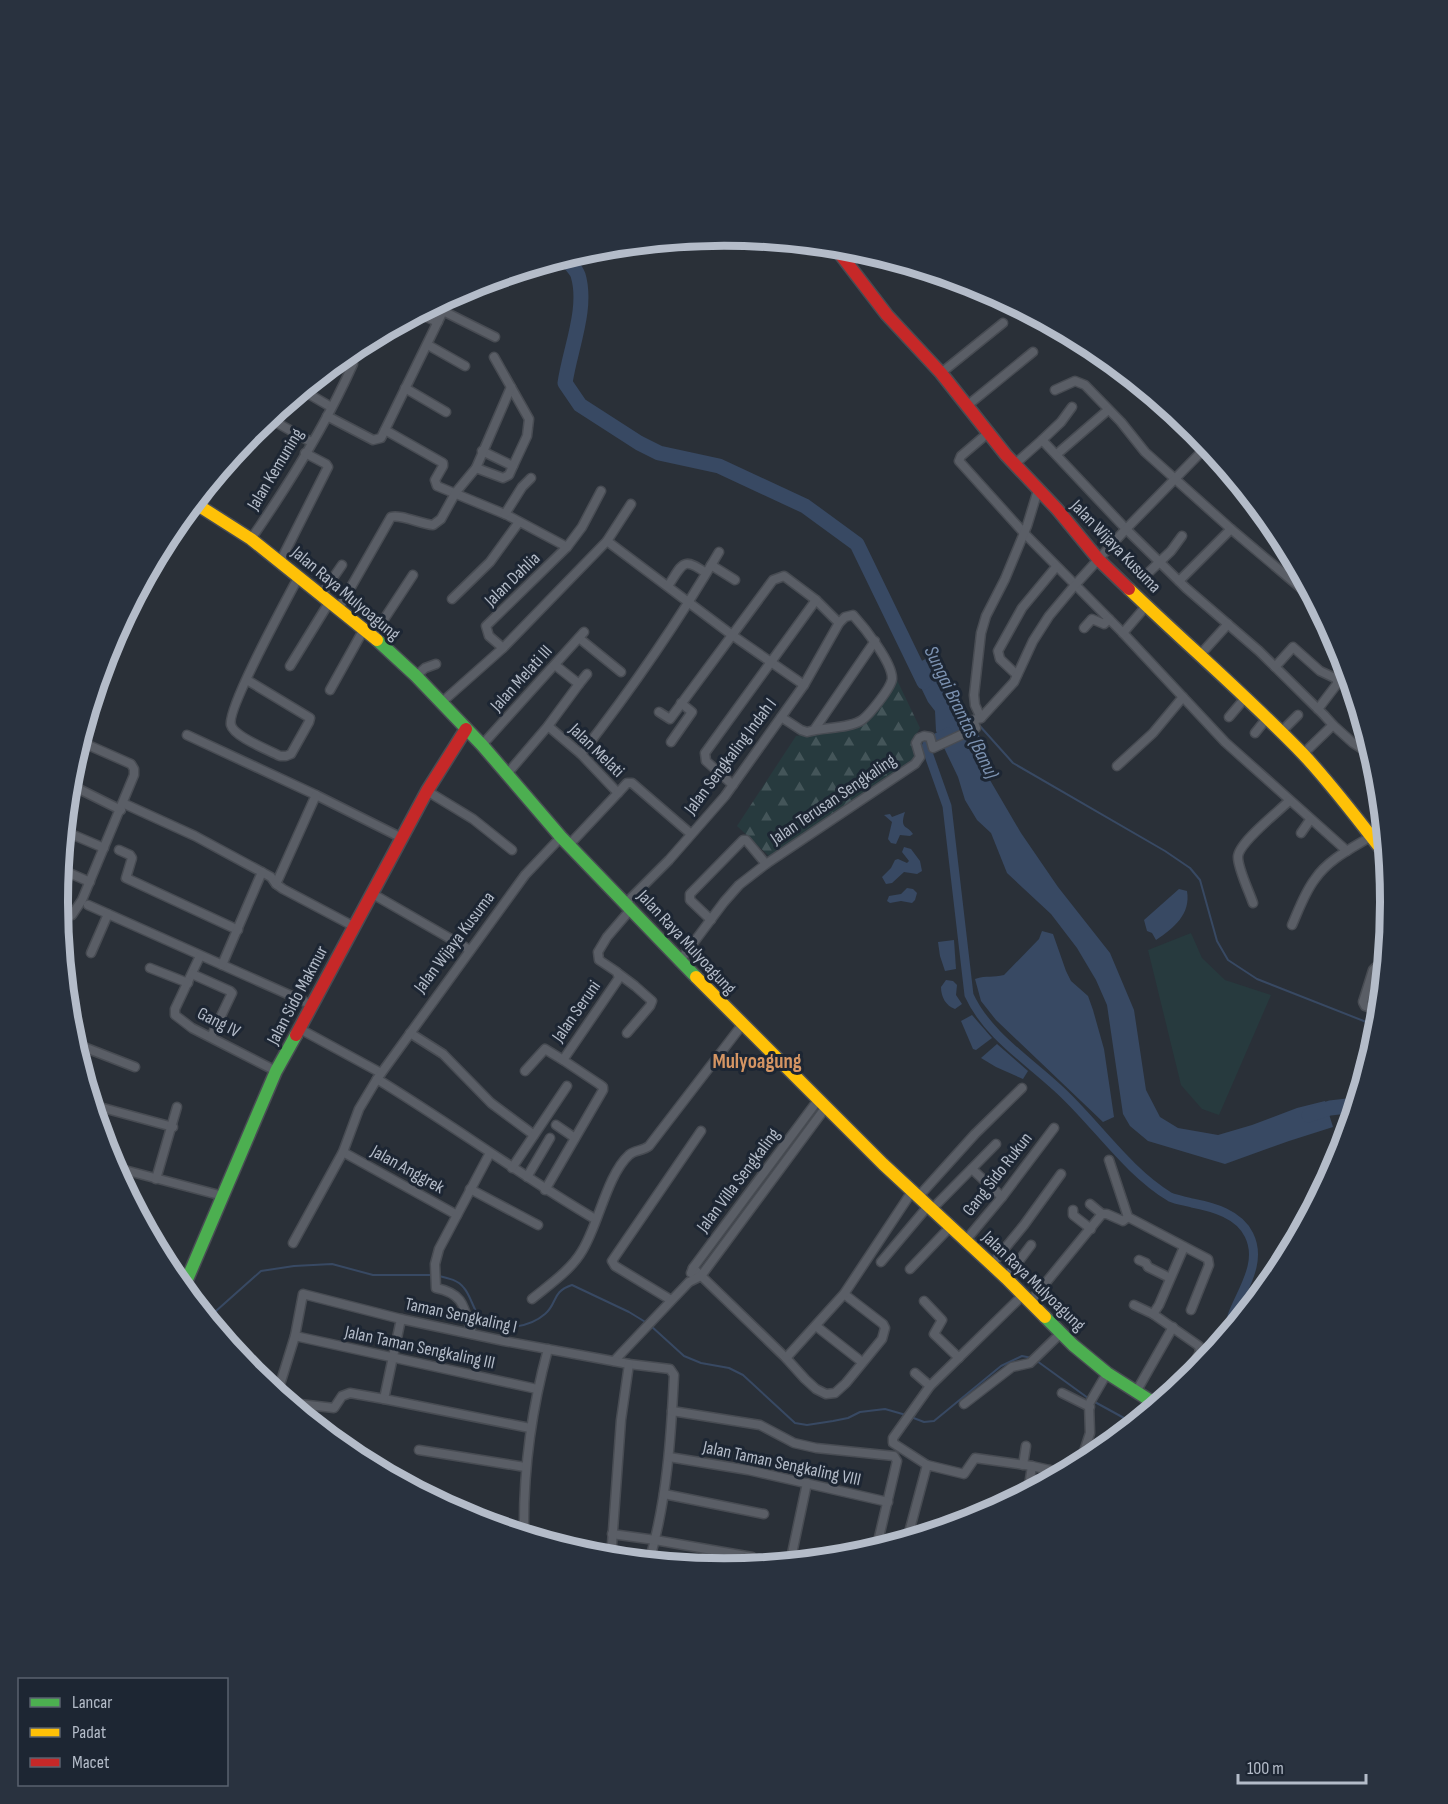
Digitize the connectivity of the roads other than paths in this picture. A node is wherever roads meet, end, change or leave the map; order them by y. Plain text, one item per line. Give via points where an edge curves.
1 (842, 256) edge
2 (444, 308) edge
3 (443, 311) junction
4 (426, 317) edge
5 (438, 322) junction
6 (1003, 323) dead end
7 (495, 337) dead end
8 (428, 345) junction
9 (1033, 352) dead end
10 (494, 357) dead end
11 (353, 364) dead end
12 (465, 366) dead end
13 (942, 373) junction
14 (512, 387) junction
15 (405, 388) junction
16 (1055, 390) dead end
17 (309, 394) edge
18 (968, 405) junction
19 (331, 406) junction
20 (1072, 407) dead end
21 (1108, 410) junction
22 (446, 412) dead end
23 (327, 416) junction
24 (276, 422) edge
25 (385, 430) junction
26 (988, 433) junction
27 (1042, 440) junction
28 (311, 442) junction
29 (482, 451) junction
30 (1201, 452) edge
31 (305, 453) junction
32 (1056, 454) junction
33 (1015, 464) junction
34 (513, 466) junction
35 (476, 468) junction
36 (531, 478) dead end
37 (1175, 478) junction
38 (1038, 490) junction
39 (601, 491) dead end
40 (456, 492) junction
41 (631, 504) dead end
42 (200, 506) edge
43 (505, 514) junction
44 (519, 522) junction
45 (1126, 529) junction
46 (1231, 529) junction
47 (1024, 533) junction
48 (1182, 536) dead end
49 (251, 539) junction
50 (607, 541) junction
51 (567, 547) junction
52 (719, 552) dead end
53 (1099, 560) junction
54 (280, 562) junction
55 (1160, 562) junction
56 (342, 565) dead end
57 (1056, 567) junction
58 (709, 569) junction
59 (413, 574) dead end
60 (1147, 574) dead end
61 (299, 576) junction
62 (735, 580) dead end
63 (1179, 580) junction
64 (1075, 585) junction
65 (668, 586) junction
66 (1300, 587) edge
67 (452, 599) dead end
68 (816, 600) junction
69 (330, 601) junction
70 (689, 601) junction
71 (1147, 605) junction
72 (1109, 619) junction
73 (842, 620) junction
74 (1228, 624) junction
75 (1083, 628) dead end
76 (368, 632) junction
77 (1123, 633) junction
78 (732, 635) junction
79 (875, 641) junction
80 (503, 648) junction
81 (1199, 656) junction
82 (771, 663) junction
83 (436, 664) dead end
84 (555, 665) junction
85 (290, 666) dead end
86 (1275, 667) junction
87 (621, 672) dead end
88 (587, 674) dead end
89 (1017, 675) junction
90 (416, 676) junction
91 (247, 680) junction
92 (579, 684) junction
93 (804, 685) junction
94 (330, 690) dead end
95 (1183, 697) junction
96 (1246, 697) junction
97 (441, 703) junction
98 (681, 703) junction
99 (1318, 709) junction
100 (659, 712) dead end
101 (1298, 715) dead end
102 (781, 717) junction
103 (1229, 717) dead end
104 (1267, 718) junction
105 (976, 723) junction
106 (1333, 725) junction
107 (548, 726) junction
108 (466, 729) junction
109 (814, 730) junction
110 (1281, 732) junction
111 (1255, 733) dead end
112 (187, 735) dead end
113 (671, 742) dead end
114 (87, 745) edge
115 (482, 745) junction
116 (1362, 749) edge
117 (581, 754) junction
118 (1304, 754) junction
119 (1117, 766) dead end
120 (507, 774) junction
121 (733, 785) junction
122 (78, 788) edge
123 (427, 791) junction
124 (618, 793) junction
125 (316, 795) junction
126 (1289, 801) junction
127 (124, 808) junction
128 (1310, 820) junction
129 (1301, 833) dead end
130 (71, 834) edge
131 (691, 834) junction
132 (1375, 834) junction
133 (402, 838) junction
134 (1377, 838) edge
135 (565, 841) junction
136 (104, 849) junction
137 (119, 850) dead end
138 (512, 850) dead end
139 (1347, 851) junction
140 (766, 864) junction
141 (262, 872) junction
142 (69, 873) edge
143 (90, 882) junction
144 (276, 884) junction
145 (371, 893) junction
146 (1253, 903) dead end
147 (88, 905) dead end
148 (629, 906) junction
149 (108, 914) junction
150 (68, 915) edge
151 (711, 920) junction
152 (1292, 925) dead end
153 (353, 926) junction
154 (238, 930) junction
155 (470, 950) junction
156 (91, 953) dead end
157 (200, 956) junction
158 (679, 962) junction
159 (222, 965) junction
160 (150, 968) dead end
161 (1377, 968) edge
162 (619, 974) junction
163 (190, 978) junction
164 (312, 1005) junction
165 (1372, 1008) edge
166 (742, 1025) junction
167 (300, 1029) junction
168 (627, 1033) dead end
169 (410, 1034) junction
170 (211, 1037) junction
171 (84, 1047) edge
172 (563, 1060) junction
173 (135, 1067) dead end
174 (276, 1071) junction
175 (525, 1071) dead end
176 (379, 1076) junction
177 (567, 1086) dead end
178 (1022, 1088) dead end
179 (822, 1104) junction
180 (100, 1107) edge
181 (177, 1107) dead end
182 (556, 1125) dead end
183 (173, 1127) junction
184 (1054, 1128) dead end
185 (701, 1131) dead end
186 (534, 1135) junction
187 (550, 1138) dead end
188 (575, 1138) junction
189 (996, 1144) dead end
190 (343, 1152) junction
191 (490, 1153) junction
192 (1109, 1160) dead end
193 (512, 1168) junction
194 (972, 1169) junction
195 (125, 1170) edge
196 (1061, 1173) dead end
197 (527, 1177) junction
198 (156, 1179) junction
199 (756, 1185) junction
200 (470, 1189) junction
201 (546, 1190) junction
202 (764, 1192) junction
203 (916, 1193) junction
204 (223, 1196) junction
205 (1002, 1197) junction
206 (1090, 1204) dead end
207 (931, 1206) junction
208 (1073, 1210) dead end
209 (1102, 1214) junction
210 (457, 1215) junction
211 (1128, 1217) junction
212 (595, 1219) junction
213 (537, 1225) dead end
214 (951, 1226) junction
215 (1091, 1229) junction
216 (966, 1240) junction
217 (293, 1243) dead end
218 (1031, 1245) dead end
219 (1184, 1247) junction
220 (1139, 1260) dead end
221 (881, 1262) dead end
222 (992, 1264) junction
223 (693, 1268) junction
224 (910, 1269) dead end
225 (701, 1276) junction
226 (1006, 1278) junction
227 (1170, 1278) junction
228 (187, 1280) edge
229 (689, 1282) junction
230 (844, 1294) junction
231 (532, 1299) dead end
232 (1026, 1299) junction
233 (670, 1301) junction
234 (924, 1301) dead end
235 (1134, 1305) dead end
236 (1191, 1311) dead end
237 (1152, 1314) junction
238 (401, 1319) junction
239 (816, 1326) junction
240 (1173, 1328) junction
241 (1061, 1333) junction
242 (472, 1334) junction
243 (295, 1336) junction
244 (548, 1349) junction
245 (1200, 1354) edge
246 (392, 1357) junction
247 (786, 1358) junction
248 (959, 1358) junction
249 (614, 1361) junction
250 (862, 1362) junction
251 (629, 1364) junction
252 (915, 1373) dead end
253 (1107, 1373) junction
254 (280, 1385) edge
255 (930, 1386) junction
256 (537, 1389) junction
257 (1136, 1392) junction
258 (1062, 1393) dead end
259 (384, 1399) junction
260 (1151, 1401) edge
261 (1090, 1403) junction
262 (964, 1404) dead end
263 (302, 1405) edge
264 (672, 1411) junction
265 (530, 1428) junction
266 (1026, 1446) dead end
267 (419, 1450) dead end
268 (1084, 1451) edge
269 (669, 1457) junction
270 (1028, 1466) junction
271 (525, 1467) junction
272 (927, 1467) junction
273 (1050, 1470) edge
274 (807, 1483) junction
275 (1029, 1483) edge
276 (664, 1494) junction
277 (888, 1502) junction
278 (764, 1514) dead end
279 (524, 1527) edge
280 (909, 1532) edge
281 (612, 1534) junction
282 (655, 1540) junction
283 (879, 1540) edge
284 (611, 1549) edge
285 (651, 1554) edge
286 (792, 1555) edge
287 (752, 1557) dead end

1 - 13 main road, Jalan Wijaya Kusuma via 887,315
2 - 3 street
3 - 5 street
3 - 7 street
4 - 5 street
5 - 8 street
6 - 13 street
8 - 12 street
8 - 15 street
9 - 18 street
10 - 14 street
11 - 19 street, Jalan Kemuning
13 - 18 main road, Jalan Wijaya Kusuma
14 - 29 street
14 - 34 street via 529,419 527,436
15 - 22 street
15 - 25 street
16 - 21 street via 1071,381 1081,382
17 - 19 street
18 - 26 main road, Jalan Wijaya Kusuma
19 - 23 street, Jalan Kemuning
20 - 27 street
21 - 32 street
21 - 37 street via 1145,452
23 - 25 street via 373,440 381,438
23 - 28 street, Jalan Kemuning
24 - 28 street
25 - 40 street via 441,462 435,484
26 - 33 main road, Jalan Wijaya Kusuma
26 - 47 street via 959,461
27 - 32 street
27 - 33 street
28 - 31 street, Jalan Kemuning
29 - 34 street
29 - 35 street
30 - 37 street, Jalan Terusan Sengkaling
31 - 49 street, Jalan Kemuning
31 - 54 street via 328,467
32 - 45 street
33 - 38 main road, Jalan Wijaya Kusuma
34 - 35 street via 503,478
35 - 40 street
36 - 43 street
37 - 45 street, Jalan Terusan Sengkaling
37 - 46 street
38 - 47 street
38 - 53 main road, Jalan Wijaya Kusuma
39 - 51 street, Jalan Dahlia
40 - 43 street
40 - 69 street via 441,519 433,525 391,517
41 - 50 street
42 - 49 main road, Jalan Raya Mulyoagung
43 - 44 street
44 - 51 street
44 - 67 street via 490,562
45 - 53 street, Jalan Terusan Sengkaling
45 - 55 street
46 - 63 street
46 - 66 street
47 - 57 street
47 - 105 street via 981,633 974,694
48 - 55 street
49 - 54 main road, Jalan Raya Mulyoagung
50 - 65 street
50 - 80 street
51 - 80 street, Jalan Dahlia via 486,626 489,636
52 - 58 street
53 - 64 street, Jalan Terusan Sengkaling
53 - 71 main road, Jalan Wijaya Kusuma
54 - 61 main road, Jalan Raya Mulyoagung
55 - 60 street
55 - 63 street
56 - 69 street
57 - 64 street
57 - 89 street via 1022,609 998,651 1000,659
58 - 62 street
58 - 65 street via 687,563
58 - 70 street
59 - 76 street
61 - 69 main road, Jalan Raya Mulyoagung
61 - 91 street
63 - 74 street
64 - 72 street
64 - 89 street, Jalan Terusan Sengkaling via 1049,616
65 - 70 street
68 - 73 street
68 - 78 street via 784,576 778,577
68 - 82 street
69 - 76 main road, Jalan Raya Mulyoagung
69 - 85 street
70 - 78 street
70 - 117 street via 626,696
71 - 77 street
71 - 81 main road, Jalan Wijaya Kusuma
72 - 75 street via 1104,624 1092,619
72 - 77 street
73 - 79 street via 854,615
73 - 93 street, Jalan Sengkaling Indah I
74 - 81 street
74 - 86 street
76 - 90 main road, Jalan Raya Mulyoagung
76 - 94 street
77 - 95 street
78 - 82 street
78 - 98 street
79 - 109 street
79 - 109 street via 892,679 880,701 861,721
80 - 97 street
81 - 96 main road, Jalan Wijaya Kusuma
82 - 93 street
82 - 121 street via 705,753 706,761
83 - 90 street
84 - 87 street, Jalan Melati III via 581,635
84 - 92 street
84 - 115 street, Jalan Melati III
86 - 99 street
86 - 99 street via 1293,646 1320,671 1337,679
88 - 92 street
89 - 105 street, Jalan Terusan Sengkaling
90 - 97 main road, Jalan Raya Mulyoagung
91 - 91 street via 310,718 291,754 280,756 231,727 230,717
92 - 107 street
93 - 102 street, Jalan Sengkaling Indah I
95 - 119 street
95 - 126 street
96 - 103 street
96 - 104 main road, Jalan Wijaya Kusuma
97 - 108 main road, Jalan Raya Mulyoagung
98 - 100 street via 669,720
98 - 113 street via 692,712
99 - 106 street
101 - 110 street
102 - 109 street via 801,730
102 - 121 street, Jalan Sengkaling Indah I
104 - 110 main road, Jalan Wijaya Kusuma
104 - 111 street
105 - 140 street, Jalan Terusan Sengkaling via 933,743 924,735 916,741 920,753 915,764
106 - 116 street
106 - 118 street
107 - 117 street, Jalan Melati
107 - 120 street, Jalan Melati
108 - 115 main road, Jalan Raya Mulyoagung
108 - 123 main road, Jalan Sido Makmur
110 - 118 main road, Jalan Wijaya Kusuma
112 - 125 street
114 - 127 street via 131,764 134,769
115 - 120 main road, Jalan Raya Mulyoagung
117 - 124 street, Jalan Melati
118 - 132 main road, Jalan Wijaya Kusuma
120 - 135 main road, Jalan Raya Mulyoagung
121 - 131 street, Jalan Sengkaling Indah I
122 - 127 street
123 - 133 main road, Jalan Sido Makmur
123 - 138 street via 473,819
124 - 131 street via 632,783
124 - 135 street, Jalan Melati
125 - 133 street
125 - 144 street
126 - 128 street
126 - 146 street via 1239,851
127 - 136 street
127 - 141 street via 195,836
128 - 129 street
128 - 139 street
130 - 136 street
131 - 148 street, Jalan Sengkaling Indah I
132 - 134 main road, Jalan Wijaya Kusuma
132 - 139 street
133 - 145 main road, Jalan Sido Makmur
135 - 148 main road, Jalan Raya Mulyoagung
135 - 155 street, Jalan Wijaya Kusuma via 525,875
136 - 143 street
137 - 154 street via 131,857 126,878
139 - 152 street via 1316,877
140 - 151 street, Jalan Terusan Sengkaling via 731,893
140 - 151 street via 743,840 690,894 690,900
141 - 144 street
141 - 154 street
142 - 143 street
143 - 150 street via 73,914
144 - 153 street
145 - 153 main road, Jalan Sido Makmur
145 - 155 street
147 - 149 street
148 - 158 main road, Jalan Raya Mulyoagung
148 - 162 street, Jalan Seruni via 598,952 599,960
149 - 156 street
149 - 157 street
151 - 158 street, Jalan Terusan Sengkaling
153 - 164 main road, Jalan Sido Makmur
154 - 159 street
155 - 169 street, Jalan Wijaya Kusuma
157 - 159 street
157 - 163 street, Gang IV
158 - 166 main road, Jalan Raya Mulyoagung
159 - 164 street
160 - 163 street
161 - 165 street via 1363,1000 1364,1006
162 - 168 street via 652,1001
162 - 172 street, Jalan Seruni
163 - 170 street, Gang IV via 175,1015
163 - 170 street via 231,992
164 - 167 main road, Jalan Sido Makmur
166 - 179 main road, Jalan Raya Mulyoagung
166 - 212 street via 650,1146 629,1155
167 - 174 main road, Jalan Sido Makmur
167 - 176 street
169 - 176 street, Jalan Wijaya Kusuma
169 - 186 street via 443,1054 491,1103
170 - 174 street, Gang IV
171 - 173 street
172 - 175 street via 545,1049
172 - 188 street, Jalan Seruni via 603,1087
174 - 204 main road, Jalan Sido Makmur
176 - 190 street, Jalan Wijaya Kusuma via 359,1109
176 - 191 street
177 - 186 street
178 - 203 street
179 - 199 street, Jalan Villa Sengkaling
179 - 202 street, Jalan Villa Sengkaling
179 - 203 main road, Jalan Raya Mulyoagung
180 - 183 street
181 - 183 street
182 - 188 street
183 - 198 street
184 - 205 street, Gang Sido Rukun
185 - 233 street via 612,1261
186 - 193 street
187 - 197 street
188 - 201 street, Jalan Seruni
189 - 194 street
190 - 210 street, Jalan Anggrek
190 - 217 street, Jalan Wijaya Kusuma
191 - 193 street
191 - 200 street, Jalan Anggrek
192 - 211 street
193 - 197 street
194 - 205 street
194 - 207 street
195 - 198 street
196 - 222 street
197 - 201 street
198 - 204 street
199 - 202 street
199 - 223 street, Jalan Villa Sengkaling
200 - 210 street, Jalan Anggrek
200 - 213 street
201 - 212 street
202 - 225 street, Jalan Villa Sengkaling
203 - 207 main road, Jalan Raya Mulyoagung
203 - 230 street
204 - 228 main road, Jalan Sido Makmur
205 - 216 street, Gang Sido Rukun
206 - 209 street
207 - 214 main road, Jalan Raya Mulyoagung
207 - 221 street
208 - 215 street via 1073,1215
209 - 211 street via 1123,1221
209 - 215 street
210 - 242 street, Jalan Anggrek via 439,1249 435,1282 436,1288 457,1295
211 - 219 street
212 - 231 street via 582,1252
214 - 216 main road, Jalan Raya Mulyoagung
214 - 224 street
215 - 232 street
216 - 222 main road, Jalan Raya Mulyoagung
218 - 226 street
219 - 227 street
219 - 236 street via 1209,1261
220 - 227 street
222 - 226 main road, Jalan Raya Mulyoagung
223 - 225 street
223 - 229 street, Jalan Villa Sengkaling
225 - 229 street, Jalan Villa Sengkaling
225 - 247 street
226 - 232 main road, Jalan Raya Mulyoagung
227 - 237 street
229 - 233 street, Jalan Villa Sengkaling
230 - 239 street
230 - 250 street via 885,1328 882,1339
232 - 241 main road, Jalan Raya Mulyoagung
232 - 248 street
233 - 249 street, Jalan Villa Sengkaling
234 - 248 street via 942,1319 934,1334
235 - 237 street
237 - 240 street
238 - 242 street, Taman Sengkaling I
238 - 243 street, Taman Sengkaling I via 303,1294
238 - 246 street
239 - 247 street
239 - 250 street
240 - 245 street via 1200,1349
240 - 257 street
241 - 253 main road, Jalan Raya Mulyoagung
241 - 262 street via 1030,1363 1012,1367
242 - 244 street, Taman Sengkaling I
243 - 246 street, Jalan Taman Sengkaling III
243 - 254 street
244 - 249 street, Taman Sengkaling I
244 - 256 street
246 - 256 street, Jalan Taman Sengkaling III
246 - 259 street
247 - 250 street via 816,1389 830,1394 846,1383
248 - 255 street
249 - 251 street, Taman Sengkaling I
251 - 264 street, Taman Sengkaling I via 672,1371
251 - 281 street
252 - 255 street
253 - 257 main road, Jalan Raya Mulyoagung
253 - 261 street
255 - 272 street via 893,1442
256 - 265 street
257 - 260 main road, Jalan Raya Mulyoagung
258 - 261 street
259 - 263 street via 350,1393 342,1396 334,1408
259 - 265 street
261 - 268 street via 1090,1433
264 - 269 street
264 - 277 street via 760,1425 794,1443 816,1448 891,1455 897,1461
265 - 271 street
266 - 270 street
267 - 271 street
269 - 274 street, Jalan Taman Sengkaling VIII
269 - 276 street
270 - 272 street via 974,1458 964,1474
270 - 273 street
270 - 275 street
271 - 279 street
272 - 280 street
274 - 277 street, Jalan Taman Sengkaling VIII
274 - 286 street
276 - 278 street
276 - 282 street
277 - 283 street
281 - 282 street
281 - 284 street
282 - 285 street
282 - 287 street

